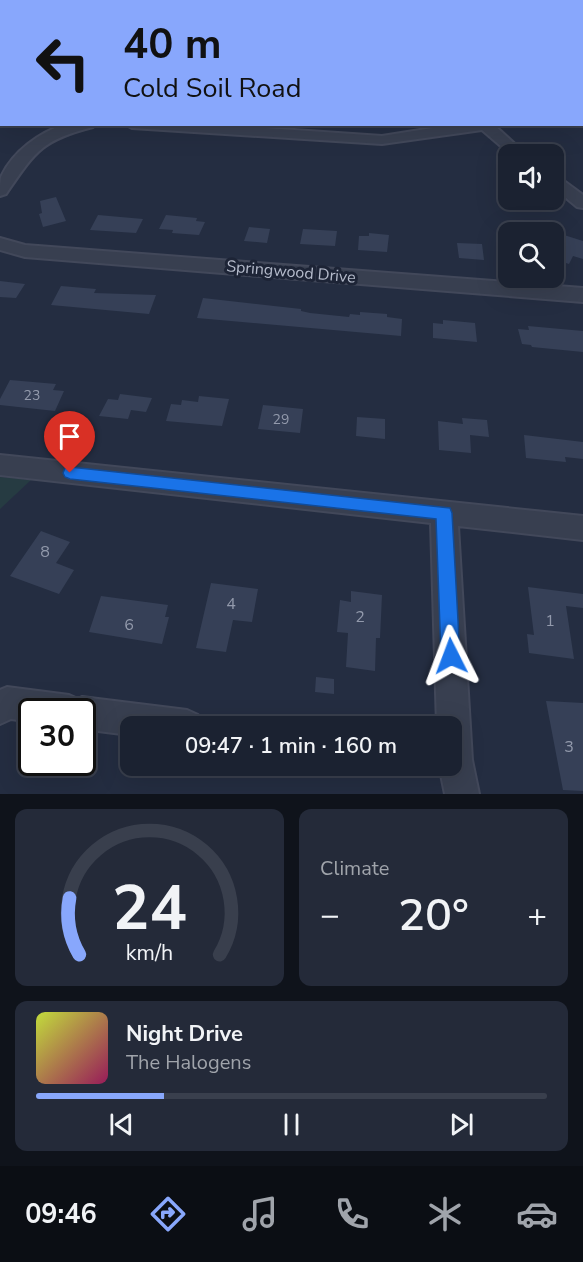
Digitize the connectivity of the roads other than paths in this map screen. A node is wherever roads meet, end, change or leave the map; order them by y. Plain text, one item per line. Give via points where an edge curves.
1 (81, 126) edge
2 (162, 126) edge
3 (479, 126) edge
4 (486, 126) edge
5 (507, 144) edge
6 (564, 188) edge
7 (0, 190) edge
8 (583, 202) edge
9 (0, 244) edge
10 (583, 295) edge
11 (0, 465) edge
12 (444, 513) junction
13 (583, 528) edge
14 (2, 699) edge
15 (18, 702) edge
16 (96, 715) edge
17 (452, 716) edge
18 (120, 718) edge
19 (458, 776) edge
20 (462, 794) edge

1 - 7 street via 51,135 30,148
2 - 3 street via 372,140
4 - 5 street
6 - 8 street
9 - 10 street, Springwood Drive via 25,251
11 - 12 street
12 - 13 street
12 - 17 street
14 - 15 street
16 - 18 street
19 - 20 street

